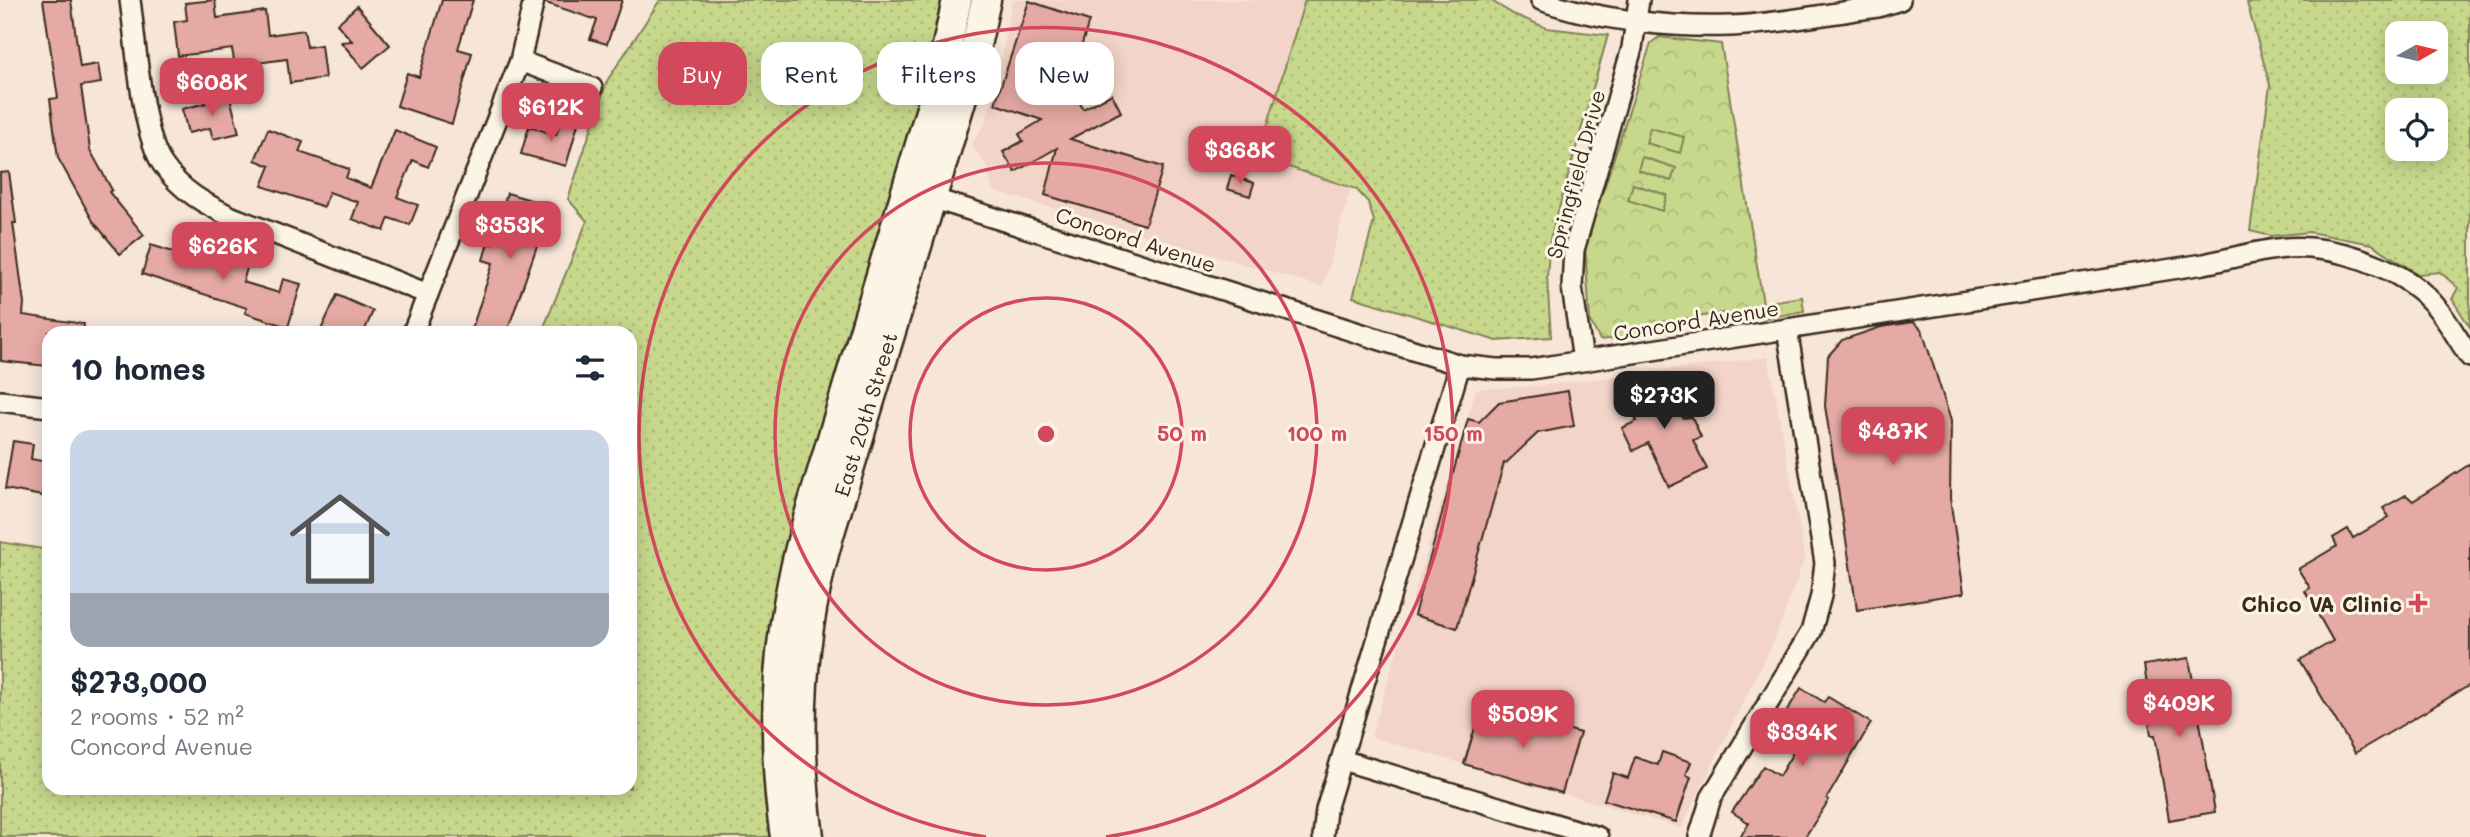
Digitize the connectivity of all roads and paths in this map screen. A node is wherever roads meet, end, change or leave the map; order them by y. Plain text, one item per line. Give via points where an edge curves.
1 (130, 0) edge
2 (534, 0) edge
3 (957, 0) edge
4 (986, 0) edge
5 (1541, 0) edge
6 (1639, 0) edge
7 (1900, 0) edge
8 (1637, 20) junction
9 (520, 61) junction
10 (592, 88) dead end
11 (919, 194) junction
12 (428, 294) junction
13 (415, 326) edge
14 (1787, 329) junction
15 (2470, 357) edge
16 (1583, 360) junction
17 (1461, 365) junction
18 (0, 401) edge
19 (42, 406) edge
20 (1342, 760) junction
21 (785, 837) edge
22 (810, 837) edge
23 (1323, 837) edge
24 (1598, 837) edge
25 (1699, 837) edge

1 - 12 street via 151,140 162,164 180,185 232,217
2 - 9 street
3 - 11 street, East 20th Street
4 - 11 street, East 20th Street via 971,68
5 - 8 street
6 - 8 street, Springfield Drive
7 - 8 street via 1878,7 1734,26
8 - 16 street, Springfield Drive via 1574,250 1572,287
9 - 10 street
9 - 12 street
11 - 17 street, Concord Avenue
11 - 21 street, East 20th Street via 807,522 789,591 776,696
11 - 22 street, East 20th Street via 811,608 800,729
12 - 13 street
14 - 15 street, Concord Avenue via 2308,248 2350,255 2401,276 2436,307
14 - 16 street, Concord Avenue
14 - 25 street via 1825,563 1822,596 1811,632 1712,798
16 - 17 street, Concord Avenue via 1531,369
17 - 20 street
18 - 19 street
20 - 23 street via 1326,810
20 - 24 street

